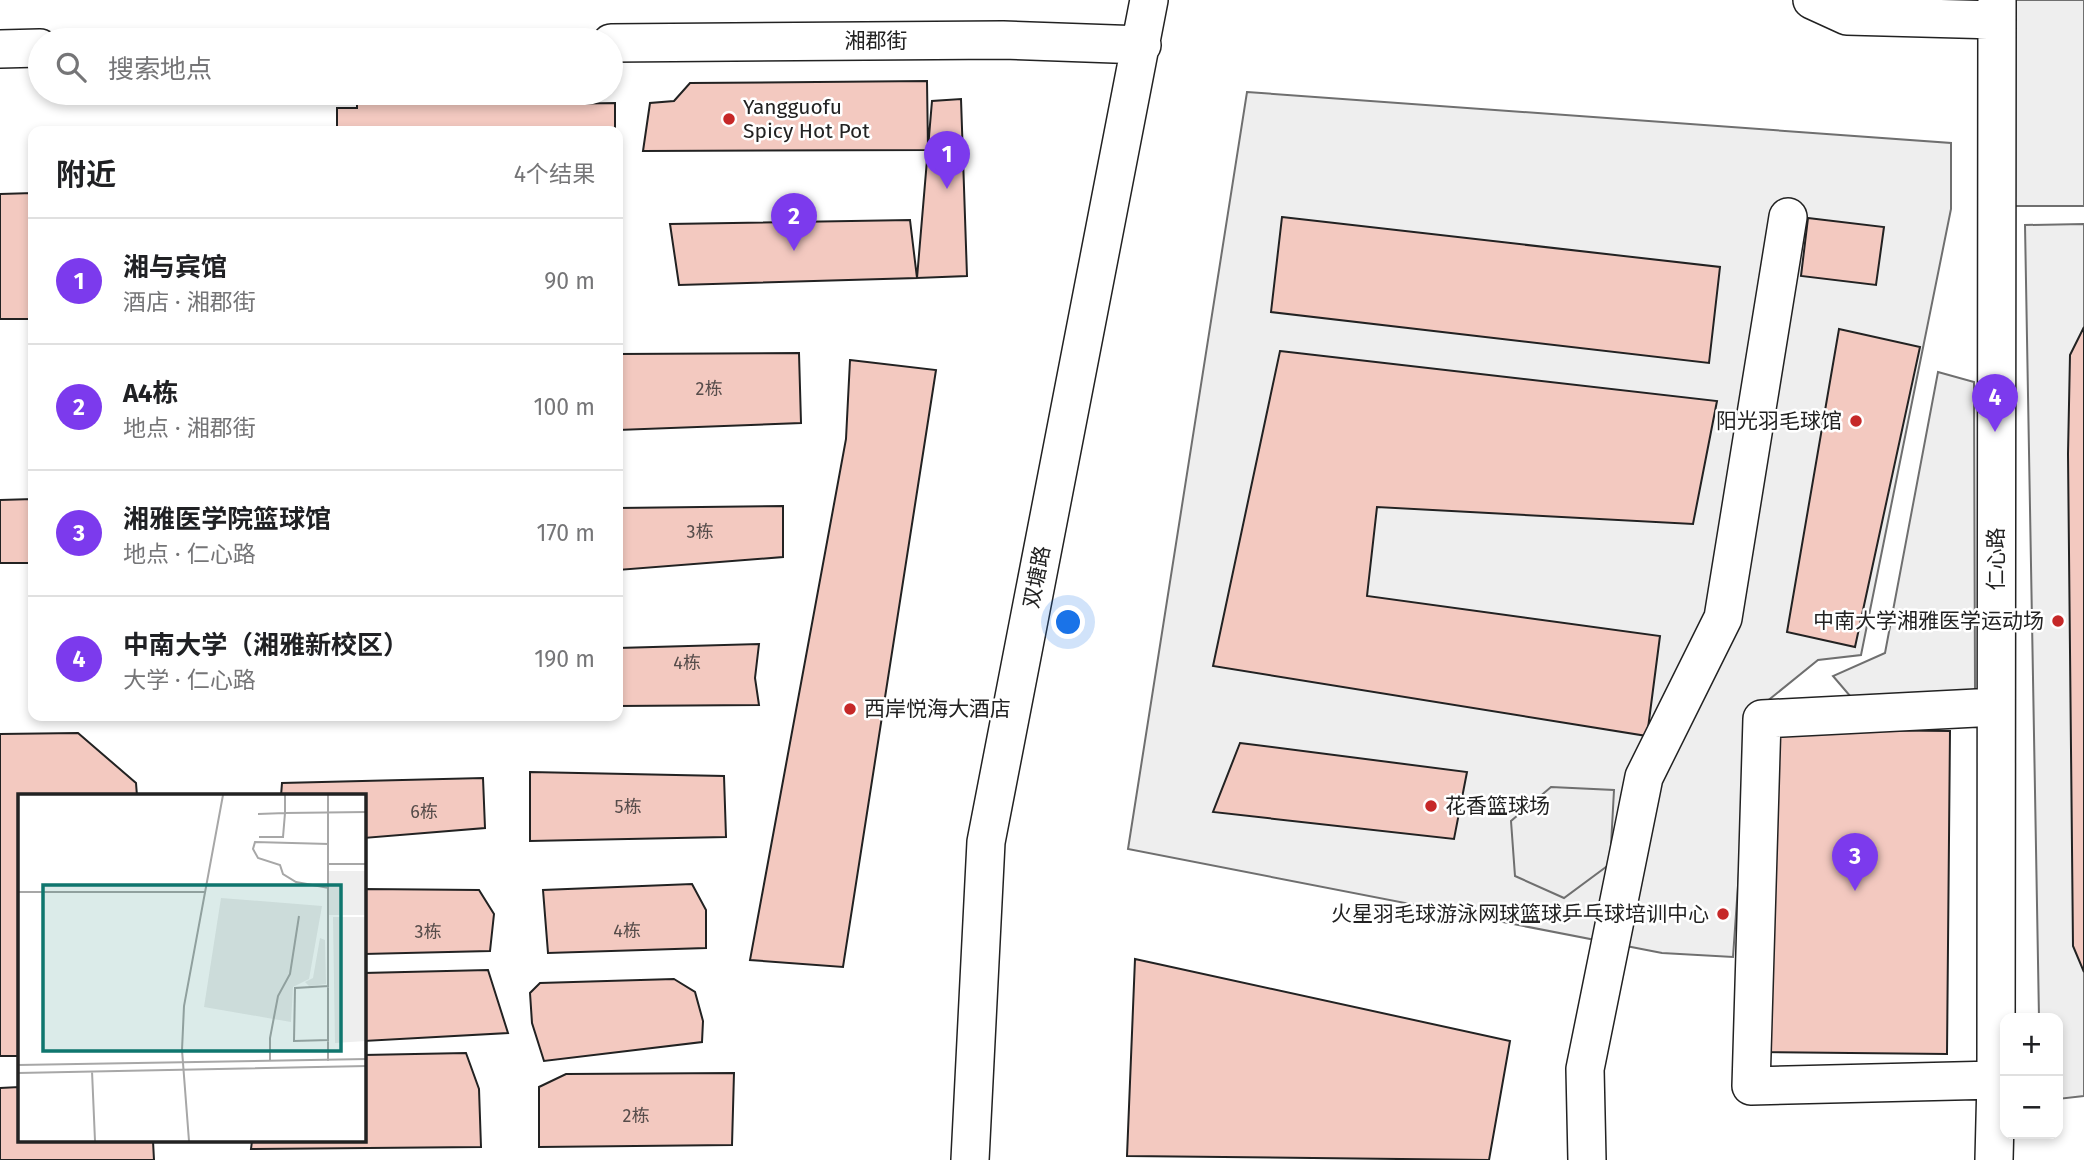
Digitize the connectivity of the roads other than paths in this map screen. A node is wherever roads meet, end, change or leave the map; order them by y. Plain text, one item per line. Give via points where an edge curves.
1 (1149, 0) edge
2 (1812, 0) edge
3 (1997, 10) edge
4 (623, 43) edge
5 (1142, 44) junction
6 (0, 48) edge
7 (28, 48) edge
8 (1788, 217) dead end
9 (1996, 708) junction
10 (1996, 1080) junction
11 (970, 1160) edge
12 (1587, 1160) edge
13 (1994, 1160) edge

1 - 5 street, 双塘路
2 - 3 street via 1847,16
3 - 9 street, 仁心路
4 - 5 street, 湘郡街 via 1003,40
5 - 11 street, 双塘路 via 986,842
6 - 7 street
8 - 12 street via 1723,618 1644,777 1585,1069
9 - 10 street, 仁心路
9 - 10 street via 1762,719 1751,1086
10 - 13 street, 仁心路

